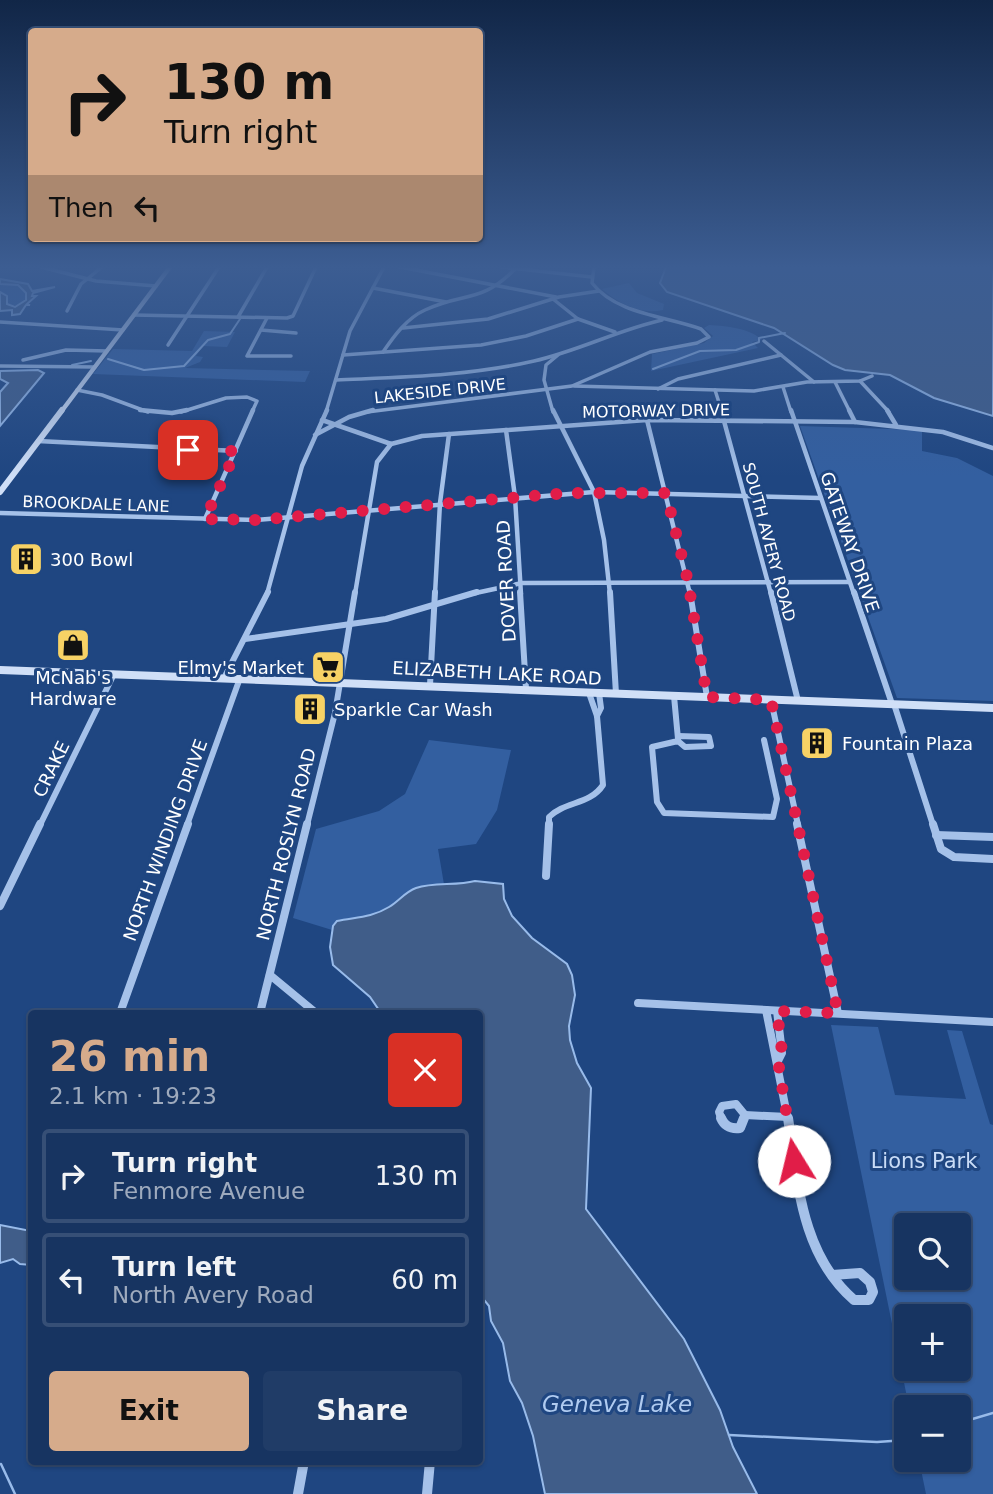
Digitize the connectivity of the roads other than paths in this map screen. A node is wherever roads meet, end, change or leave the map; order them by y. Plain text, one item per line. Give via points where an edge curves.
1 (118, 337) edge
2 (173, 337) edge
3 (257, 337) edge
4 (349, 337) edge
5 (396, 337) edge
6 (522, 337) edge
7 (604, 337) edge
8 (709, 337) edge
9 (764, 341) dead end
10 (168, 345) dead end
11 (107, 351) junction
12 (383, 352) junction
13 (343, 355) junction
14 (558, 355) junction
15 (781, 355) junction
16 (291, 356) dead end
17 (23, 360) dead end
18 (534, 361) junction
19 (546, 365) junction
20 (0, 366) edge
21 (95, 367) junction
22 (872, 376) dead end
23 (336, 380) junction
24 (860, 381) junction
25 (814, 382) junction
26 (835, 382) junction
27 (572, 386) junction
28 (783, 387) junction
29 (658, 389) junction
30 (77, 390) junction
31 (715, 390) junction
32 (545, 391) junction
33 (322, 420) junction
34 (646, 420) junction
35 (722, 421) junction
36 (795, 421) junction
37 (855, 422) junction
38 (335, 424) junction
39 (896, 425) junction
40 (562, 426) junction
41 (506, 430) junction
42 (449, 434) junction
43 (314, 435) junction
44 (38, 441) junction
45 (391, 444) junction
46 (993, 448) edge
47 (236, 451) junction
48 (0, 492) edge
49 (594, 492) junction
50 (666, 493) junction
51 (747, 496) junction
52 (515, 498) junction
53 (820, 498) junction
54 (440, 503) junction
55 (369, 509) junction
56 (0, 513) edge
57 (289, 517) junction
58 (205, 519) junction
59 (608, 580) junction
60 (688, 581) junction
61 (769, 582) junction
62 (849, 582) junction
63 (519, 583) junction
64 (437, 604) junction
65 (351, 626) junction
66 (245, 639) junction
67 (0, 670) edge
68 (114, 674) junction
69 (224, 678) junction
70 (240, 678) junction
71 (341, 682) junction
72 (430, 685) junction
73 (526, 690) junction
74 (589, 692) junction
75 (599, 693) junction
76 (616, 694) junction
77 (674, 696) junction
78 (707, 697) junction
79 (771, 700) junction
80 (798, 701) junction
81 (893, 704) junction
82 (993, 708) edge
83 (597, 716) junction
84 (764, 740) dead end
85 (936, 835) junction
86 (993, 837) edge
87 (993, 859) edge
88 (546, 876) dead end
89 (0, 906) edge
90 (270, 975) junction
91 (638, 1003) dead end
92 (121, 1010) edge
93 (261, 1010) edge
94 (312, 1010) edge
95 (766, 1010) junction
96 (777, 1011) junction
97 (838, 1013) junction
98 (993, 1022) edge
99 (770, 1039) junction
100 (780, 1039) junction
101 (778, 1061) junction
102 (745, 1115) dead end
103 (788, 1117) junction
104 (832, 1275) dead end
105 (303, 1465) edge
106 (430, 1465) edge
107 (298, 1494) edge
108 (427, 1494) edge

1 - 11 main road
2 - 10 street
3 - 16 street via 247,356
4 - 13 street
5 - 12 street
6 - 12 street via 481,345
7 - 14 street
8 - 27 street, LAKESIDE DRIVE via 697,344 650,352
9 - 15 street
11 - 17 street via 66,350
11 - 21 main road
12 - 13 street
13 - 23 street
14 - 18 street
14 - 19 street
15 - 25 street
15 - 29 street via 678,379
18 - 19 street
18 - 23 street via 449,374
19 - 32 street
20 - 21 street
21 - 30 main road
22 - 24 street
23 - 33 street
24 - 26 street
24 - 39 street
25 - 26 street
25 - 28 street
26 - 37 street
27 - 29 street
27 - 32 street, LAKESIDE DRIVE
28 - 31 street
28 - 36 street, GATEWAY DRIVE
29 - 31 street
30 - 44 main road
30 - 47 street via 95,392 134,411 159,414 233,397 253,399 257,405
31 - 35 street, SOUTH AVERY ROAD
32 - 38 street, LAKESIDE DRIVE via 372,410
32 - 40 street
33 - 38 street
33 - 43 street
34 - 35 street, MOTORWAY DRIVE
34 - 40 street, MOTORWAY DRIVE
34 - 50 street
35 - 36 street, MOTORWAY DRIVE
35 - 51 street, SOUTH AVERY ROAD
36 - 37 street, MOTORWAY DRIVE
36 - 53 street, GATEWAY DRIVE
37 - 39 street, MOTORWAY DRIVE
38 - 43 street, LAKESIDE DRIVE
38 - 45 street
39 - 46 street, MOTORWAY DRIVE via 943,432
40 - 41 street, MOTORWAY DRIVE
40 - 49 street
41 - 42 street, MOTORWAY DRIVE
41 - 52 street, DOVER ROAD
42 - 45 street, MOTORWAY DRIVE
42 - 54 street
43 - 57 street
44 - 47 street
44 - 48 main road
45 - 55 street, NORTH ROSLYN ROAD via 377,462
47 - 58 street
49 - 50 street, BROOKDALE LANE
49 - 52 street, BROOKDALE LANE
49 - 59 street
50 - 51 street, BROOKDALE LANE
50 - 60 street
51 - 53 street, BROOKDALE LANE
51 - 61 street, SOUTH AVERY ROAD
52 - 54 street, BROOKDALE LANE
52 - 63 street, DOVER ROAD
53 - 62 street, GATEWAY DRIVE
54 - 55 street, BROOKDALE LANE
54 - 64 street
55 - 57 street, BROOKDALE LANE
55 - 65 street, NORTH ROSLYN ROAD
56 - 58 street, BROOKDALE LANE
57 - 58 street, BROOKDALE LANE
57 - 66 street via 271,587
59 - 60 street
59 - 63 street
59 - 76 street
60 - 61 street
60 - 78 street
61 - 62 street
61 - 80 street, SOUTH AVERY ROAD
62 - 81 street, GATEWAY DRIVE
63 - 64 street
63 - 73 street, DOVER ROAD
64 - 65 street
64 - 72 street
65 - 66 street
65 - 71 street, NORTH ROSLYN ROAD
66 - 69 street
67 - 68 main road, ELIZABETH LAKE ROAD
68 - 69 main road, ELIZABETH LAKE ROAD
68 - 89 street, CRAKE
69 - 70 main road, ELIZABETH LAKE ROAD
70 - 71 main road, ELIZABETH LAKE ROAD
70 - 92 street, NORTH WINDING DRIVE
71 - 72 main road, ELIZABETH LAKE ROAD
71 - 90 street, NORTH ROSLYN ROAD
72 - 73 main road, ELIZABETH LAKE ROAD
73 - 74 main road, ELIZABETH LAKE ROAD
74 - 75 main road, ELIZABETH LAKE ROAD
74 - 83 street
75 - 76 main road, ELIZABETH LAKE ROAD
75 - 83 street
76 - 77 main road, ELIZABETH LAKE ROAD
77 - 78 main road, ELIZABETH LAKE ROAD
77 - 84 street via 678,738 652,747 657,802 664,813 773,817 776,799
78 - 79 main road, ELIZABETH LAKE ROAD
79 - 80 main road, ELIZABETH LAKE ROAD
79 - 97 street
80 - 81 main road, ELIZABETH LAKE ROAD
81 - 82 main road, ELIZABETH LAKE ROAD
81 - 85 street, GATEWAY DRIVE
83 - 88 street via 603,785 587,800 554,809 549,817
85 - 86 street
85 - 87 street via 946,854
90 - 93 street, NORTH ROSLYN ROAD
90 - 94 street
91 - 95 street
95 - 96 street
95 - 99 street
96 - 97 street
96 - 100 street
97 - 98 street
99 - 100 street
99 - 101 street
100 - 101 street
101 - 103 street
102 - 103 street
103 - 104 street via 805,1224
105 - 107 street
106 - 108 street

